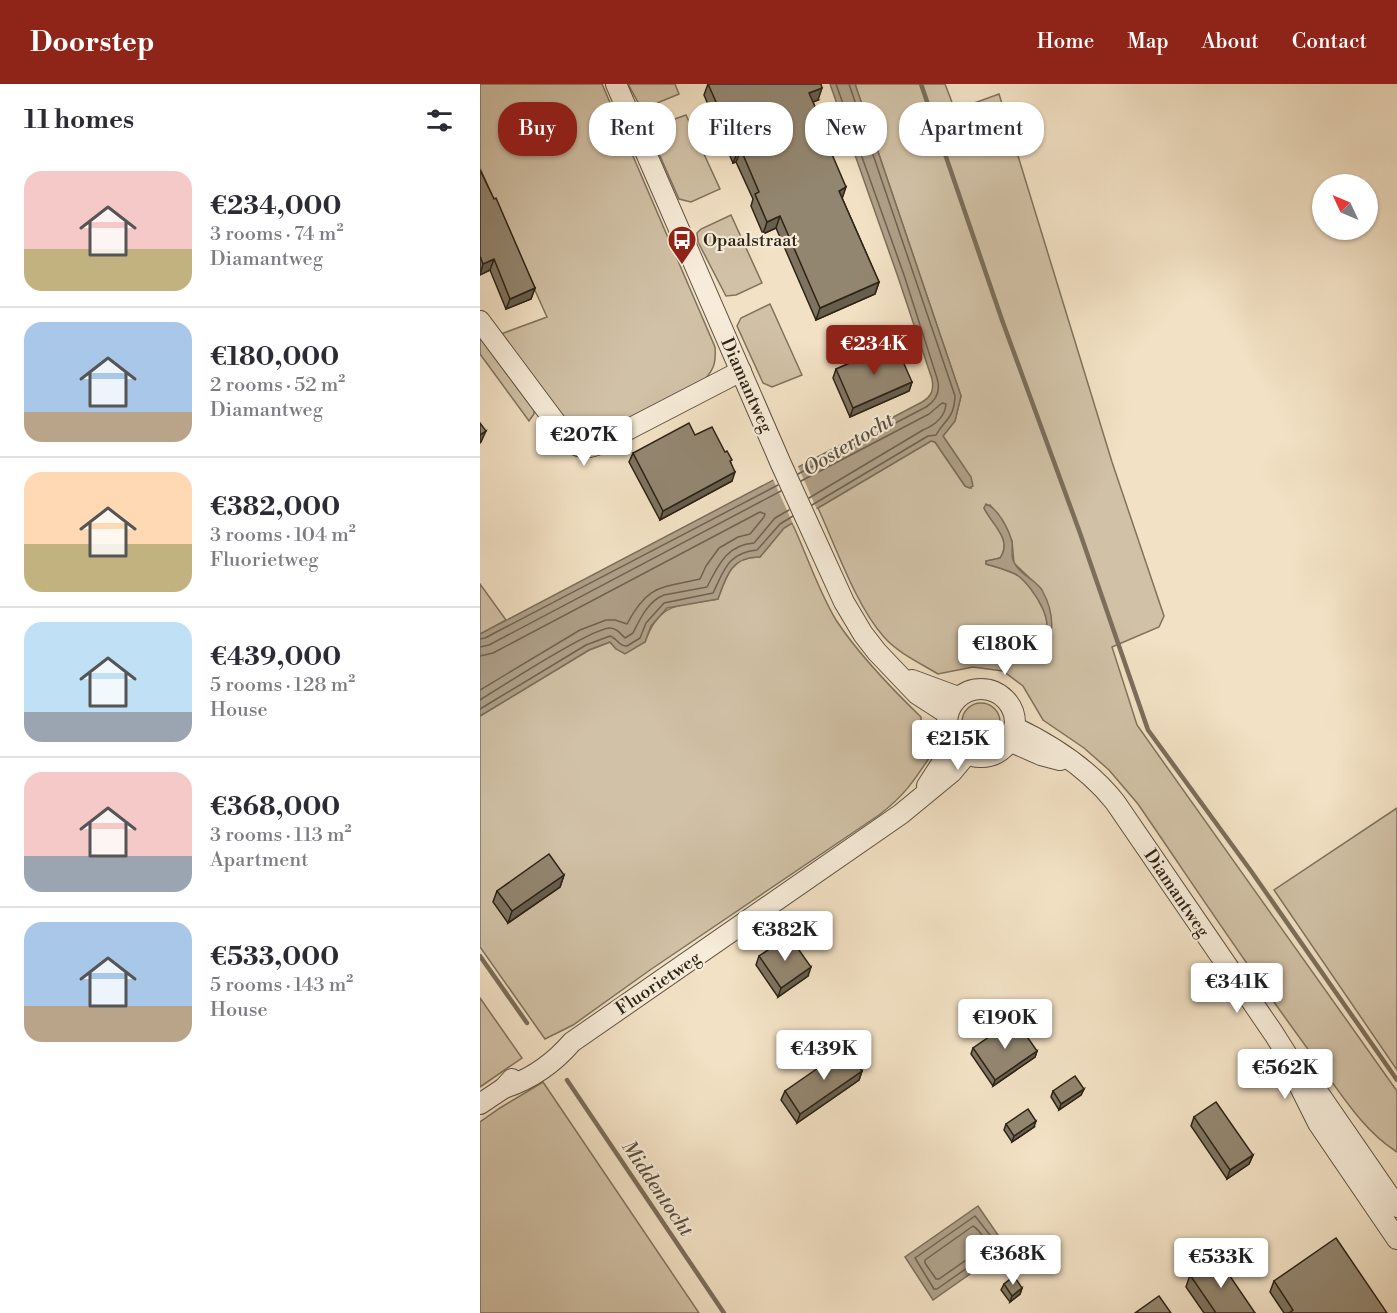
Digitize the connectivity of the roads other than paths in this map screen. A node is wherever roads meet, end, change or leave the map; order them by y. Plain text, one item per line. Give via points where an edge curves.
1 (616, 84) edge
2 (480, 321) edge
3 (741, 371) junction
4 (953, 705) junction
5 (1012, 734) junction
6 (961, 749) junction
7 (480, 1104) edge
8 (1390, 1197) edge
9 (1397, 1239) edge

1 - 3 street, Diamantweg
2 - 3 street via 568,439 583,448 602,443
3 - 4 street, Diamantweg via 853,619 917,694
4 - 5 street via 966,692 976,689 997,692 1011,707
4 - 6 street via 948,733
5 - 6 street via 991,755 975,756
5 - 8 street, Diamantweg via 1041,755 1073,764 1115,802 1291,1061 1318,1123
6 - 7 street, Fluorietweg via 919,799 881,829 572,1042 550,1048
8 - 9 street, Diamantweg

